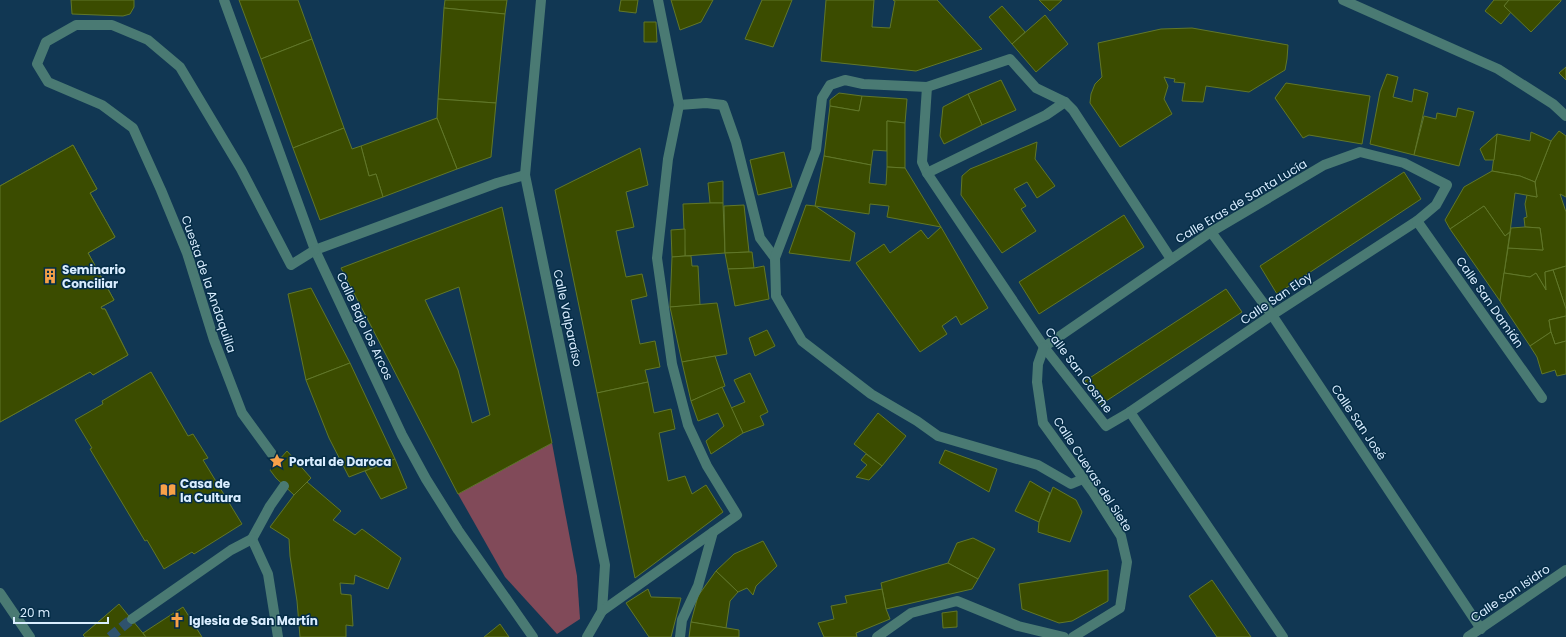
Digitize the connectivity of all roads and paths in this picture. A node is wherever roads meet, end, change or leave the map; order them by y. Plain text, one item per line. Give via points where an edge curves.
1 (224, 0) edge
2 (541, 0) edge
3 (658, 0) edge
4 (1343, 0) edge
5 (927, 88) junction
6 (1065, 102) junction
7 (679, 105) junction
8 (1566, 116) edge
9 (927, 173) junction
10 (525, 175) junction
11 (1436, 205) joint
12 (1417, 221) junction
13 (1211, 232) junction
14 (315, 250) junction
15 (775, 258) junction
16 (1171, 259) junction
17 (1272, 315) junction
18 (1044, 347) junction
19 (1542, 398) dead end
20 (1130, 412) junction
21 (277, 461) dead end
22 (1083, 479) junction
23 (284, 486) dead end
24 (713, 532) junction
25 (252, 539) junction
26 (1566, 570) edge
27 (0, 593) edge
28 (602, 611) junction
29 (132, 619) tunnel mouth
30 (1481, 629) junction
31 (30, 637) edge
32 (278, 637) edge
33 (533, 637) edge
34 (587, 637) edge
35 (680, 637) edge
36 (877, 637) edge
37 (1064, 637) edge
38 (1073, 637) edge
39 (1284, 637) edge
40 (1468, 637) edge

1 - 14 street, Calle Bajo los Arcos
2 - 10 street, Calle Valparaíso
3 - 7 street
4 - 8 street via 1498,69 1553,104
5 - 6 street via 1010,59 1036,88
5 - 9 street, Calle San Cosme via 922,162
5 - 15 street via 863,84 845,80 830,85 822,98 816,150
6 - 9 street via 1046,115
6 - 16 street via 1073,110
7 - 15 street via 722,105 736,142 760,238
7 - 24 street via 668,160 657,258 672,364 688,425 706,466 737,515
9 - 18 street, Calle San Cosme
10 - 14 street via 496,183
10 - 28 street, Calle Valparaíso via 605,565
11 - 12 street, Calle San Eloy
11 - 13 street, Calle Eras de Santa Lucía via 1447,185 1404,163 1360,152 1324,165
12 - 17 street, Calle San Eloy
12 - 19 street, Calle San Damián
13 - 16 street, Calle Eras de Santa Lucía
13 - 17 street, Calle San José
14 - 21 street, Cuesta de la Andaquilla via 290,265 241,169 180,67 148,40 112,25 76,25 46,42 37,64 48,82 102,105 133,128 187,253 214,340 242,413
14 - 33 street, Calle Bajo los Arcos via 402,435 426,479 458,530
15 - 22 street via 776,296 802,341 871,394 938,436 1038,465 1071,484
16 - 18 street, Calle Eras de Santa Lucía
17 - 20 street, Calle San Eloy
17 - 30 street, Calle San José
18 - 20 street, Calle San Cosme via 1106,426
18 - 22 street, Calle Cuevas del Siete via 1038,364 1037,382 1043,423
20 - 39 street, Calle San Cosme
22 - 38 street, Calle Cuevas del Siete via 1121,536 1127,562 1120,608
23 - 25 street
24 - 28 street
24 - 35 street via 698,586 682,620
25 - 29 street via 231,550
25 - 32 street via 268,574
26 - 30 street, Calle San Isidro
27 - 31 street
28 - 34 street, Calle Valparaíso
30 - 40 street, Calle San Isidro
36 - 37 street via 911,613 957,601 1018,626

